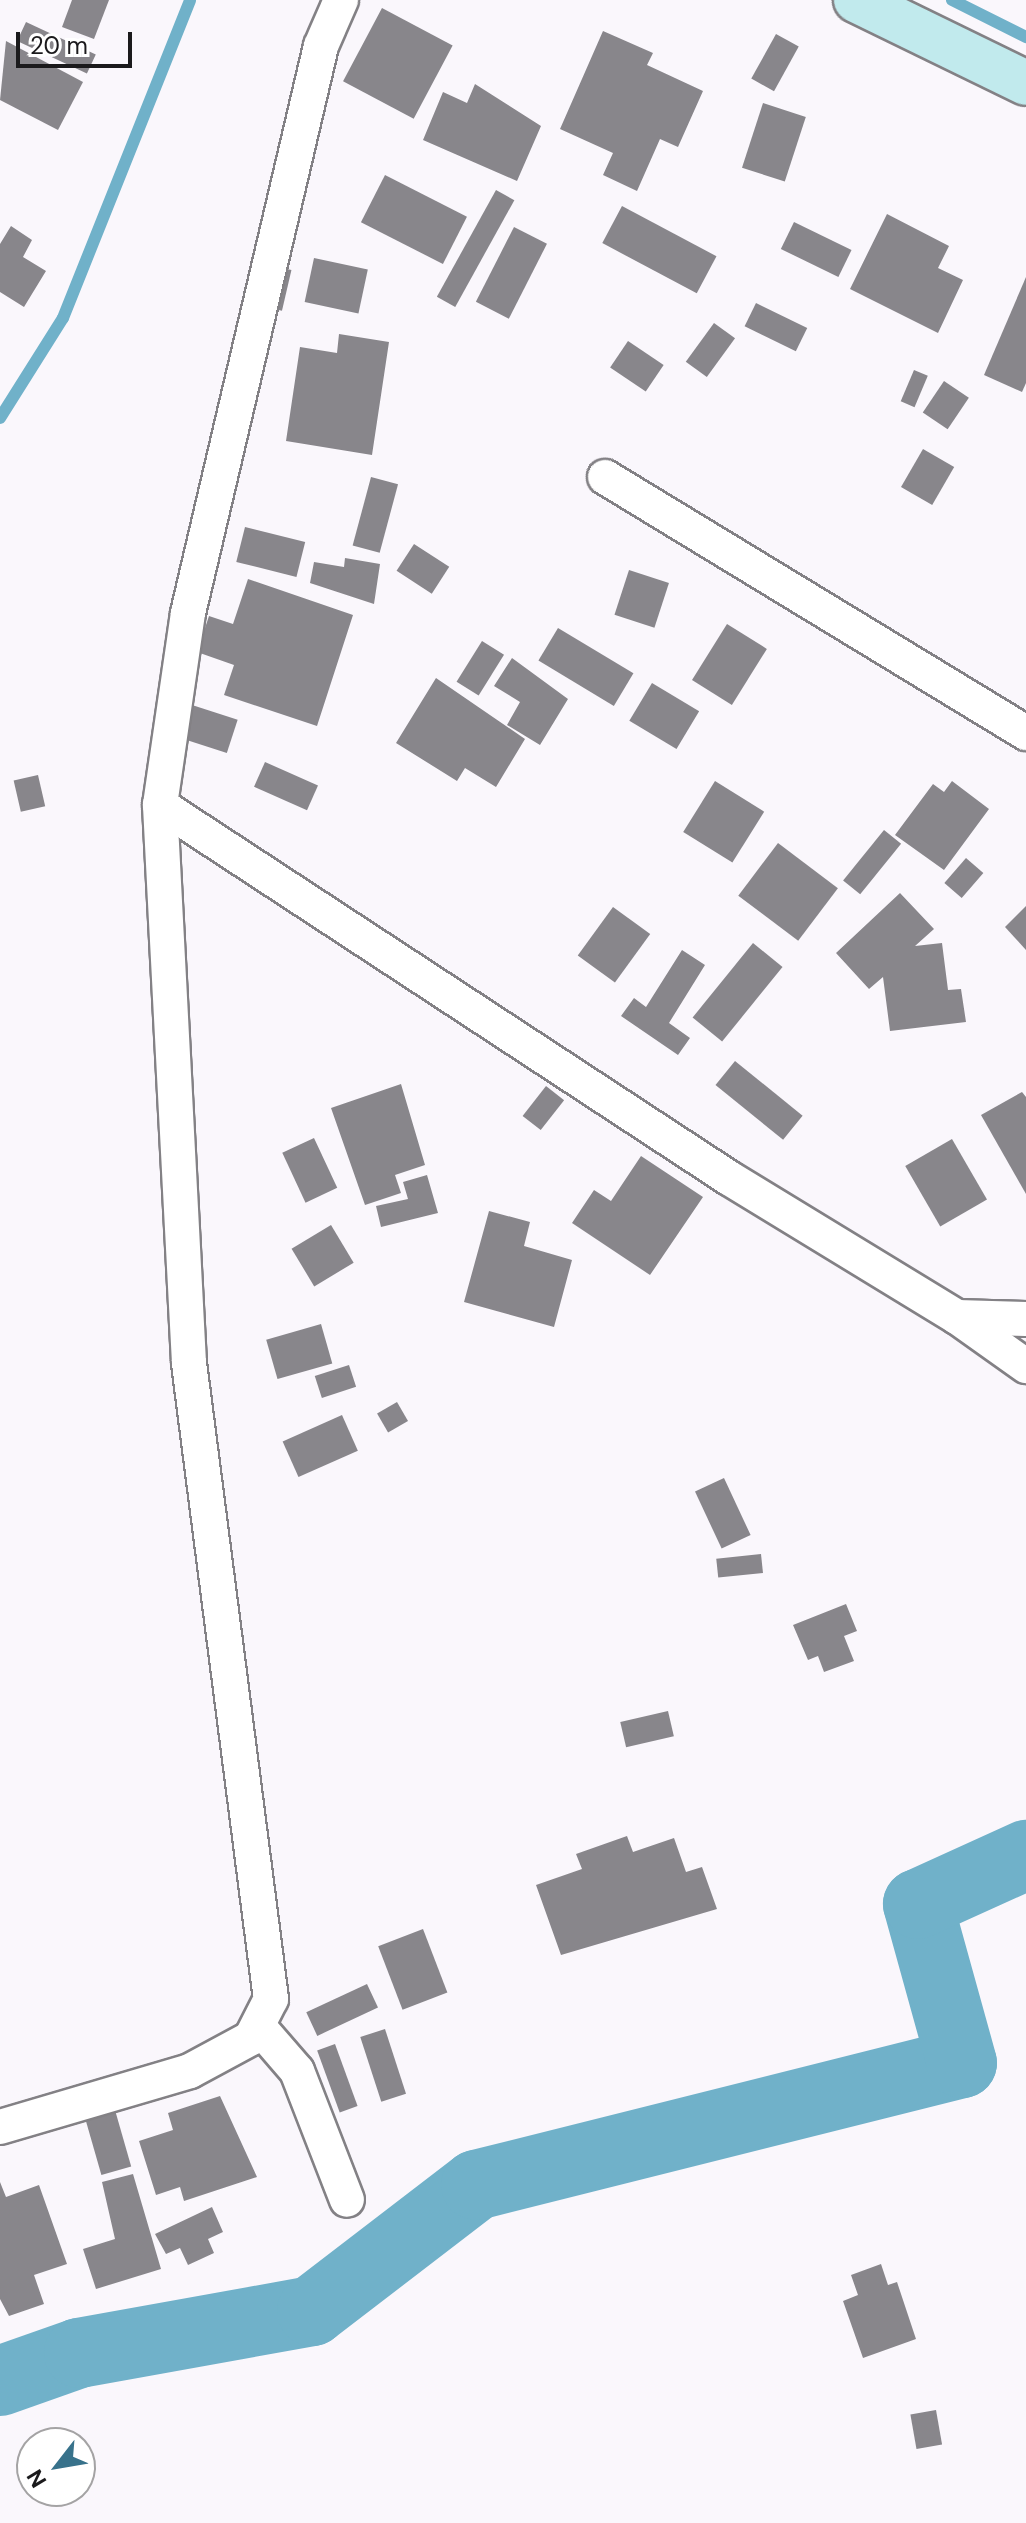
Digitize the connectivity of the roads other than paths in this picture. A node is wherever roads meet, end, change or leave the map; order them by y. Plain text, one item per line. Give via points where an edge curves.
1 (341, 0) edge
2 (856, 0) edge
3 (1026, 83) edge
4 (605, 477) dead end
5 (1026, 733) edge
6 (160, 805) junction
7 (957, 1317) junction
8 (1026, 1319) edge
9 (1026, 1366) edge
10 (259, 2027) junction
11 (0, 2127) edge
12 (347, 2200) dead end

1 - 6 street via 321,46 188,613
2 - 3 street
4 - 5 street
6 - 7 street via 729,1178
6 - 10 street via 189,1363 268,1959 271,1999
7 - 8 street
7 - 9 street
10 - 11 street via 190,2071
10 - 12 street via 297,2071

